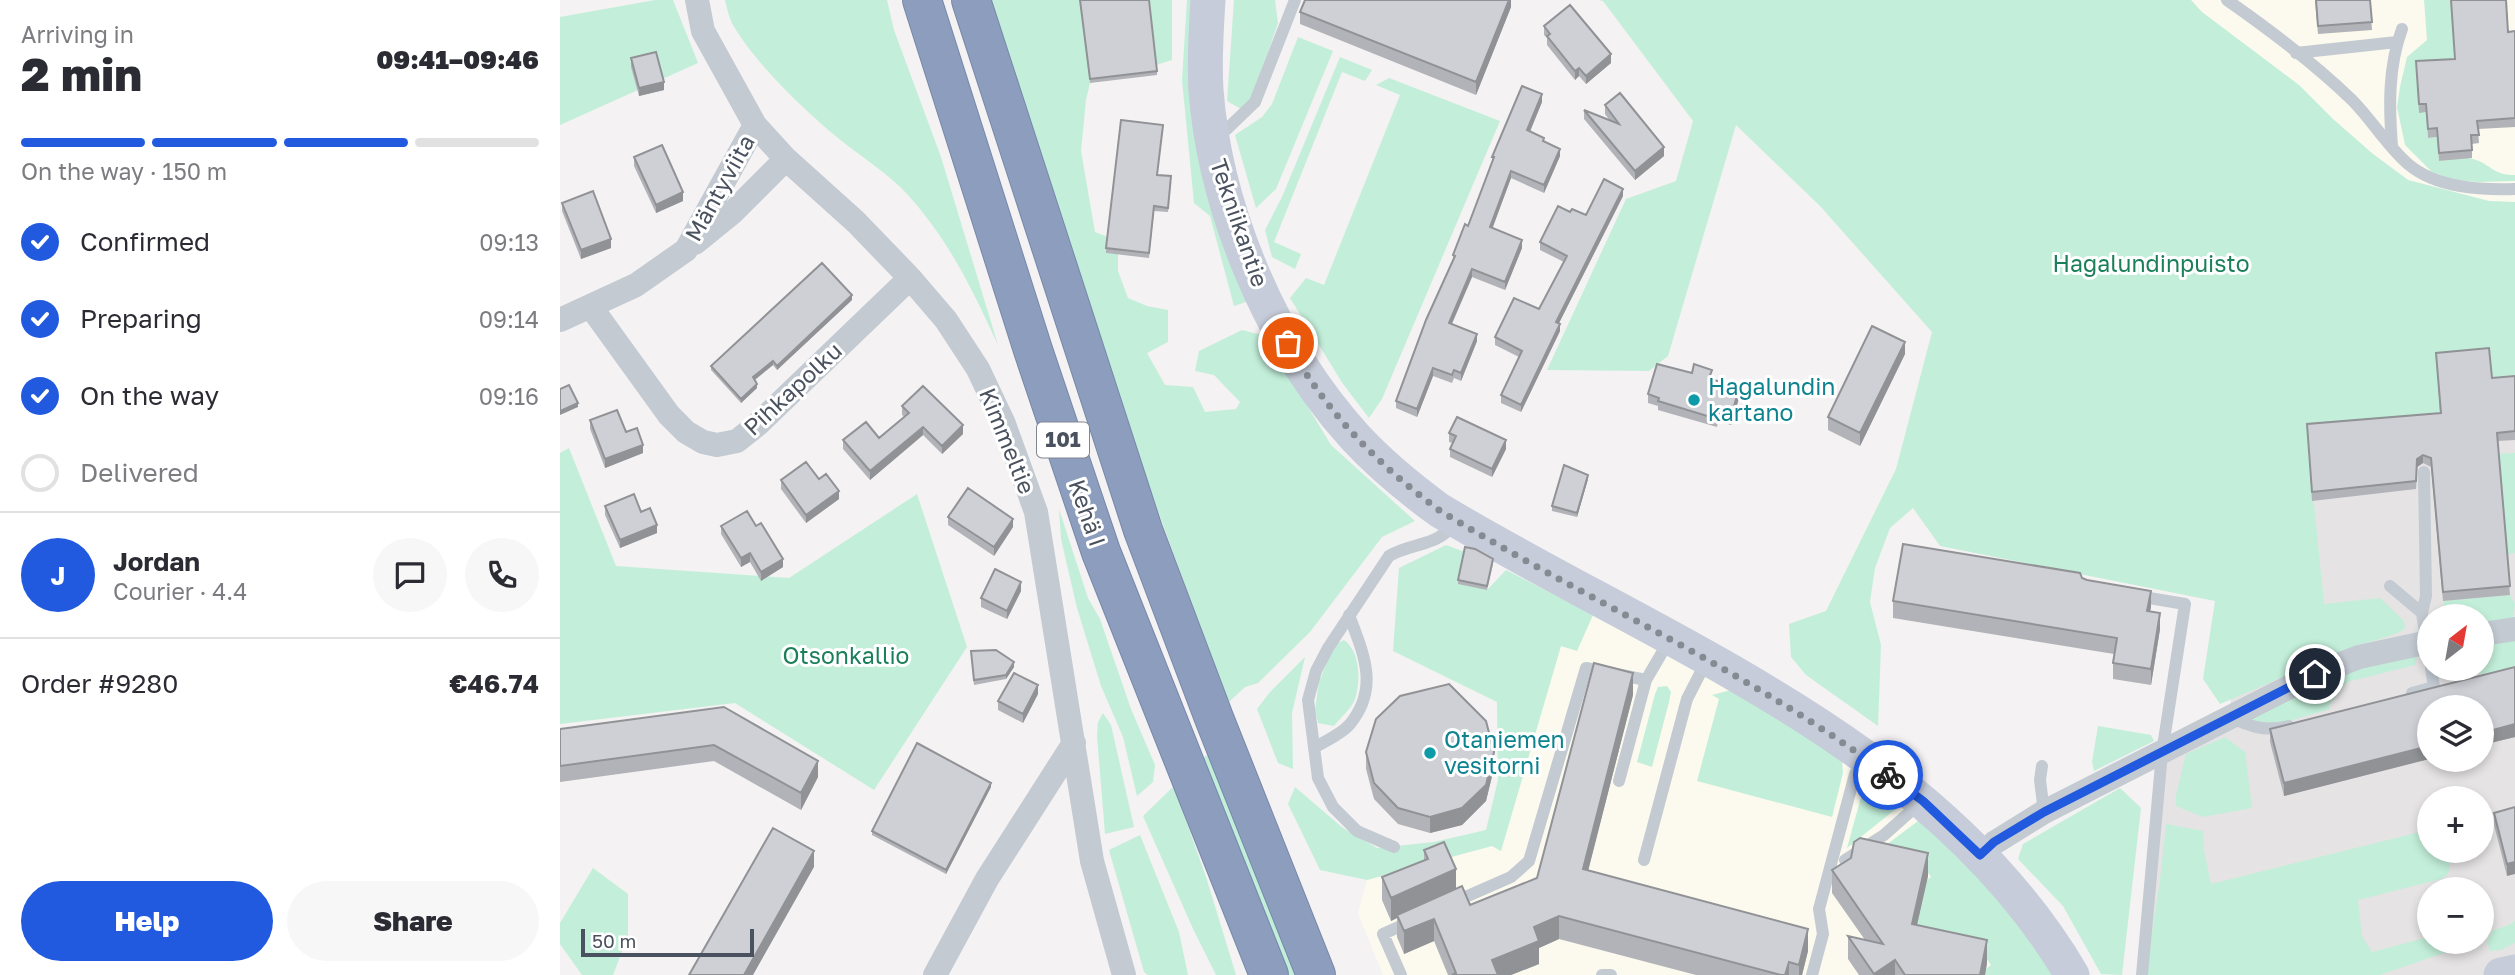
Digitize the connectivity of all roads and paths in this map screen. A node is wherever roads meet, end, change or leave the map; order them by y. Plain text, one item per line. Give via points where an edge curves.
1 (697, 0) edge
2 (922, 0) edge
3 (971, 0) edge
4 (1208, 0) edge
5 (1295, 0) edge
6 (2227, 0) edge
7 (2402, 29) dead end
8 (2397, 42) junction
9 (2296, 53) junction
10 (755, 125) junction
11 (1210, 131) junction
12 (2392, 146) junction
13 (786, 159) junction
14 (2515, 189) edge
15 (686, 250) junction
16 (910, 278) junction
17 (591, 307) junction
18 (560, 320) edge
19 (2424, 472) dead end
20 (1458, 523) junction
21 (2390, 586) dead end
22 (2130, 595) edge
23 (2425, 604) edge
24 (2417, 609) edge
25 (1349, 615) junction
26 (2515, 629) edge
27 (2494, 632) edge
28 (1670, 639) junction
29 (2417, 649) edge
30 (1707, 660) junction
31 (1646, 680) junction
32 (2433, 681) edge
33 (2399, 697) edge
34 (2229, 717) junction
35 (2301, 723) edge
36 (1074, 743) junction
37 (1314, 748) junction
38 (2162, 753) junction
39 (1863, 757) junction
40 (2042, 766) dead end
41 (1619, 781) dead end
42 (1923, 801) junction
43 (2044, 812) junction
44 (1394, 847) dead end
45 (1980, 855) junction
46 (1644, 860) dead end
47 (1845, 860) edge
48 (1445, 906) edge
49 (1420, 917) edge
50 (2515, 972) edge
51 (935, 975) edge
52 (1125, 975) edge
53 (1269, 975) edge
54 (1316, 975) edge
55 (1401, 975) edge
56 (1602, 975) edge
57 (1611, 975) edge
58 (1812, 975) edge
59 (2072, 975) edge
60 (2142, 975) edge
61 (2501, 975) edge

1 - 10 street, Kimmeltie via 704,32
2 - 53 highway, Kehä I / 101 via 1101,552
3 - 54 highway, Kehä I / 101 via 1143,530
4 - 11 main road, Tekniikantie via 1205,77
5 - 11 lane via 1255,102 1227,129
6 - 9 lane
7 - 8 lane
8 - 9 lane
8 - 12 lane via 2388,99
9 - 12 lane via 2352,100
10 - 13 street, Kimmeltie
10 - 15 street, Mäntyviita
11 - 20 main road, Tekniikantie via 1239,237 1296,357 1354,436 1409,488
12 - 14 lane via 2410,166 2443,182 2488,190
13 - 15 street, Mäntyviita via 718,226
13 - 16 street, Kimmeltie
15 - 17 street, Mäntyviita via 636,285
16 - 17 street, Pihkapolku via 757,425 737,440 717,445 678,426
16 - 36 street, Kimmeltie via 946,320 978,369 1036,512
17 - 18 street, Mäntyviita
19 - 23 lane
20 - 25 lane via 1440,537 1389,556
20 - 28 main road, Tekniikantie
21 - 24 lane
22 - 38 lane via 2185,604
25 - 37 lane via 1313,681 1308,700
25 - 37 lane via 1367,664 1366,695 1350,725
26 - 27 street
28 - 30 main road, Tekniikantie
28 - 31 lane
29 - 34 street via 2359,657
30 - 39 main road, Tekniikantie
30 - 46 lane via 1687,699
31 - 41 lane
31 - 48 lane via 1586,668 1529,861 1511,877
32 - 33 lane via 2434,687
34 - 35 lane via 2258,729
34 - 38 street
36 - 51 street via 987,879
36 - 52 street, Kimmeltie via 1092,861
37 - 44 lane via 1318,778 1333,807 1357,831
38 - 43 street
38 - 60 lane
39 - 42 main road, Tekniikantie
39 - 58 lane via 1819,909 1823,934
40 - 43 lane
42 - 45 main road, Tekniikantie
42 - 47 lane via 1884,835
43 - 45 street
45 - 59 main road, Tekniikantie via 2037,921
49 - 55 lane via 1384,934
50 - 61 main road
56 - 57 lane

